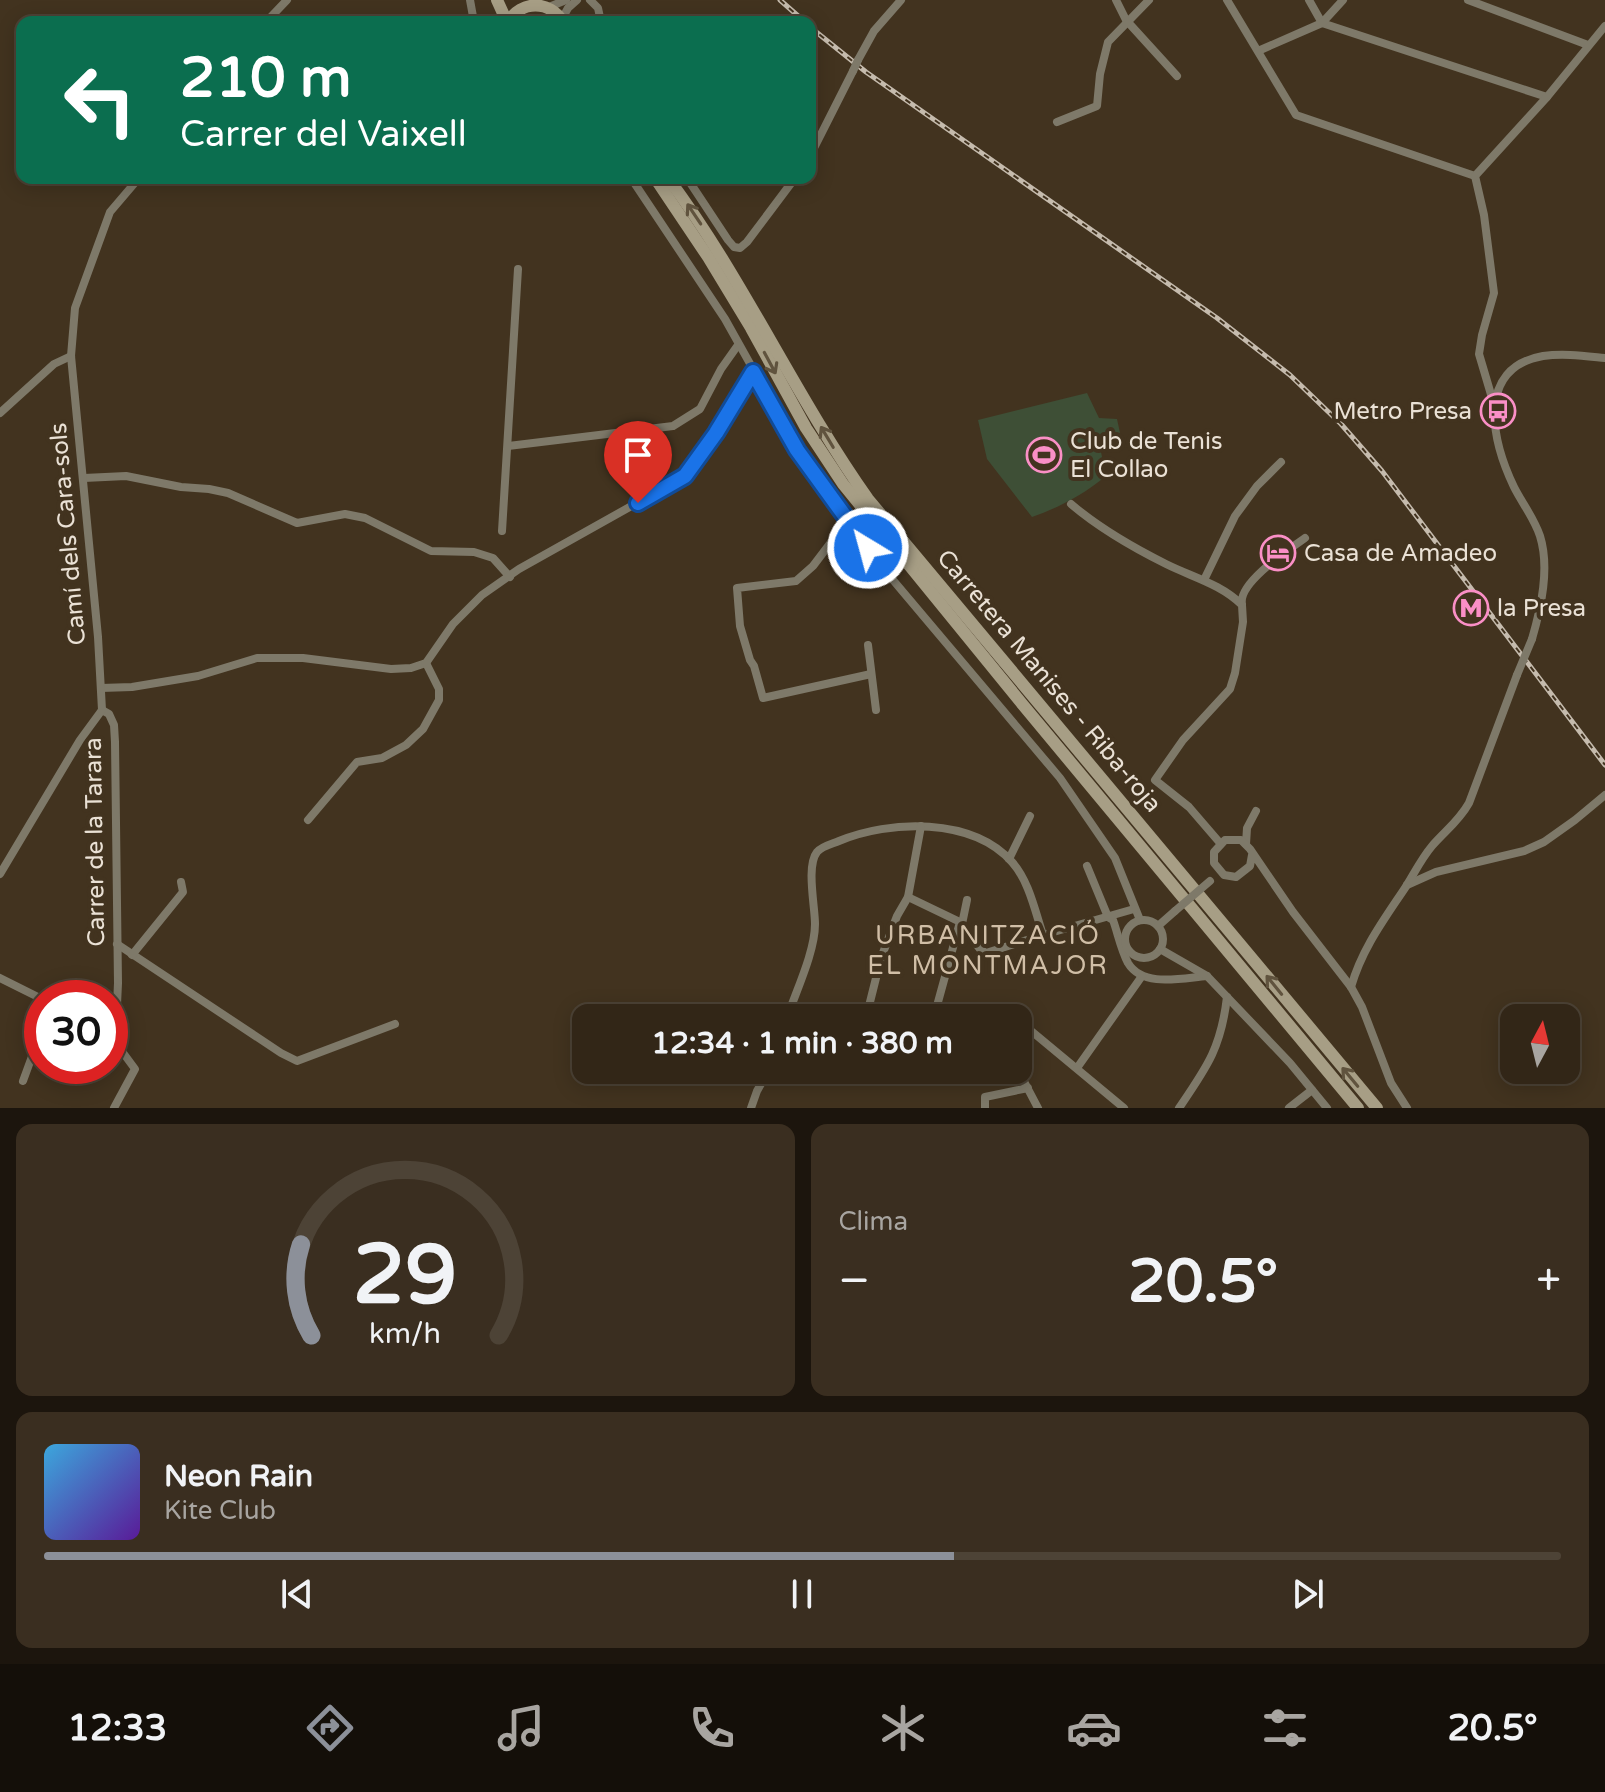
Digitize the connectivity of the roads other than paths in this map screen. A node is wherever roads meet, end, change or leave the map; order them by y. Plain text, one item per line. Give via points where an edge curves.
1 (287, 0) edge
2 (566, 0) edge
3 (577, 0) edge
4 (901, 0) edge
5 (1116, 0) edge
6 (1149, 0) edge
7 (1227, 0) edge
8 (1309, 0) edge
9 (1343, 0) edge
10 (1468, 0) edge
11 (532, 2) edge
12 (549, 7) junction
13 (272, 16) edge
14 (511, 16) edge
15 (558, 16) edge
16 (564, 16) edge
17 (1126, 20) junction
18 (1322, 23) junction
19 (1605, 26) edge
20 (1588, 45) junction
21 (1258, 51) junction
22 (1177, 76) dead end
23 (1547, 97) junction
24 (1057, 122) dead end
25 (816, 144) edge
26 (1475, 176) junction
27 (134, 184) edge
28 (635, 184) edge
29 (659, 184) edge
30 (672, 184) edge
31 (691, 184) edge
32 (791, 184) edge
33 (518, 269) dead end
34 (738, 345) junction
35 (71, 356) junction
36 (1605, 358) edge
37 (753, 372) junction
38 (1495, 408) junction
39 (0, 413) edge
40 (508, 446) junction
41 (1281, 462) dead end
42 (84, 478) junction
43 (1071, 504) dead end
44 (854, 530) junction
45 (502, 531) dead end
46 (1305, 538) dead end
47 (510, 577) junction
48 (1204, 580) junction
49 (1242, 605) junction
50 (868, 645) dead end
51 (426, 663) junction
52 (871, 674) junction
53 (101, 688) junction
54 (102, 710) junction
55 (876, 710) dead end
56 (1605, 795) edge
57 (1256, 811) dead end
58 (1030, 816) dead end
59 (308, 820) dead end
60 (921, 826) junction
61 (1220, 843) junction
62 (1246, 844) junction
63 (1252, 855) junction
64 (1009, 859) junction
65 (1087, 866) dead end
66 (1220, 872) junction
67 (0, 874) edge
68 (181, 882) dead end
69 (1407, 885) junction
70 (908, 897) junction
71 (967, 900) dead end
72 (1134, 909) junction
73 (1108, 917) junction
74 (1140, 920) junction
75 (961, 923) junction
76 (1158, 926) junction
77 (1043, 935) junction
78 (117, 944) junction
79 (1160, 949) junction
80 (132, 955) junction
81 (1142, 976) junction
82 (1207, 976) junction
83 (0, 978) edge
84 (115, 980) edge
85 (1351, 987) junction
86 (24, 990) edge
87 (1227, 997) junction
88 (791, 1004) edge
89 (870, 1004) edge
90 (938, 1004) edge
91 (395, 1024) dead end
92 (1032, 1031) edge
93 (128, 1060) edge
94 (1077, 1068) junction
95 (128, 1082) edge
96 (127, 1084) edge
97 (761, 1084) edge
98 (1026, 1084) edge
99 (1028, 1088) junction
100 (1312, 1090) junction
101 (114, 1108) edge
102 (751, 1108) edge
103 (985, 1108) edge
104 (1038, 1108) edge
105 (1124, 1108) edge
106 (1179, 1108) edge
107 (1289, 1108) edge
108 (1327, 1108) edge
109 (1358, 1108) edge
110 (1377, 1108) edge
111 (1407, 1108) edge

1 - 13 street
2 - 12 street
3 - 16 street
4 - 25 street, bridge via 874,31
5 - 17 street
6 - 17 street
7 - 21 street
8 - 18 street
9 - 18 street
10 - 20 street
11 - 12 main road
11 - 14 main road
12 - 15 main road
17 - 22 street
17 - 24 street via 1108,42 1097,106
18 - 21 street
18 - 23 street
19 - 20 street
20 - 23 street
21 - 26 street via 1296,115
23 - 26 street
26 - 38 street via 1494,293 1479,354
27 - 35 street, Camí dels Cara-sols via 110,212 75,308
28 - 34 street
29 -> 109 main road, Carretera Manises - Riba-roja via 843,484
110 -> 30 main road, Carretera Manises - Riba-roja via 868,499 720,253
31 - 32 street via 728,240 740,248
33 - 40 street
34 - 37 street
34 - 40 street via 700,409 673,426
35 - 39 street via 54,364
35 - 42 street, Camí dels Cara-sols
36 - 38 street via 1548,356 1524,363 1501,380
37 - 44 street via 797,450
37 - 47 street via 685,476
38 - 69 street, bridge via 1497,444 1540,537 1542,594 1532,639 1469,803
40 - 45 street
41 - 48 street via 1235,516
42 - 47 street via 126,476 228,493 297,523 345,514 365,518 431,551 493,558
42 - 53 street, Camí dels Cara-sols
43 - 48 street via 1127,543
44 - 52 street via 832,541 796,581 737,588 738,611 763,698
44 - 72 street via 1060,778 1115,858
46 - 49 street via 1247,585
47 - 51 street via 453,624
48 - 49 street
49 - 61 street, Carretera Manises - Riba-roja via 1230,689 1155,780 1189,807
50 - 52 street
51 - 53 street via 391,669 257,658 198,676
51 - 59 street via 439,700 423,729 382,758 357,762
52 - 55 street
53 - 54 street, Camí dels Cara-sols
54 - 67 street
54 - 78 street, Carrer de la Tarara via 114,725
56 - 69 street via 1530,848 1436,872
57 - 62 street
58 - 64 street
60 - 64 street via 966,834
60 - 70 street
60 - 88 street via 877,828 815,854 815,925
61 - 62 street via 1230,839
61 - 66 street via 1213,857
62 - 63 street
63 - 66 street via 1240,875
63 - 85 street
64 - 77 street
65 - 73 street
66 - 76 street, bridge
68 - 80 street via 183,892
69 - 85 street via 1367,945
70 - 75 street
70 - 89 street via 881,958
71 - 75 street
72 - 73 street
72 - 74 street
73 - 77 street
73 - 81 street via 1126,961
74 - 76 street
74 - 79 street via 1125,933 1130,953 1143,958
75 - 77 street via 986,953
75 - 90 street
76 - 79 street via 1163,937
78 - 80 street
78 - 84 street, Carrer de la Tarara
79 - 82 street
80 - 91 street via 297,1061
81 - 82 street
81 - 94 street
82 - 87 street
83 - 86 street
85 - 111 street via 1391,1083
87 - 100 street
87 - 106 street via 1212,1060
92 - 94 street
93 - 95 street, Carrer de la Tarara via 135,1069
94 - 105 street
96 - 101 street, Carrer de la Tarara
97 - 102 street
98 - 99 street
99 - 103 street via 985,1097
99 - 104 street
100 - 107 street
100 - 108 street

